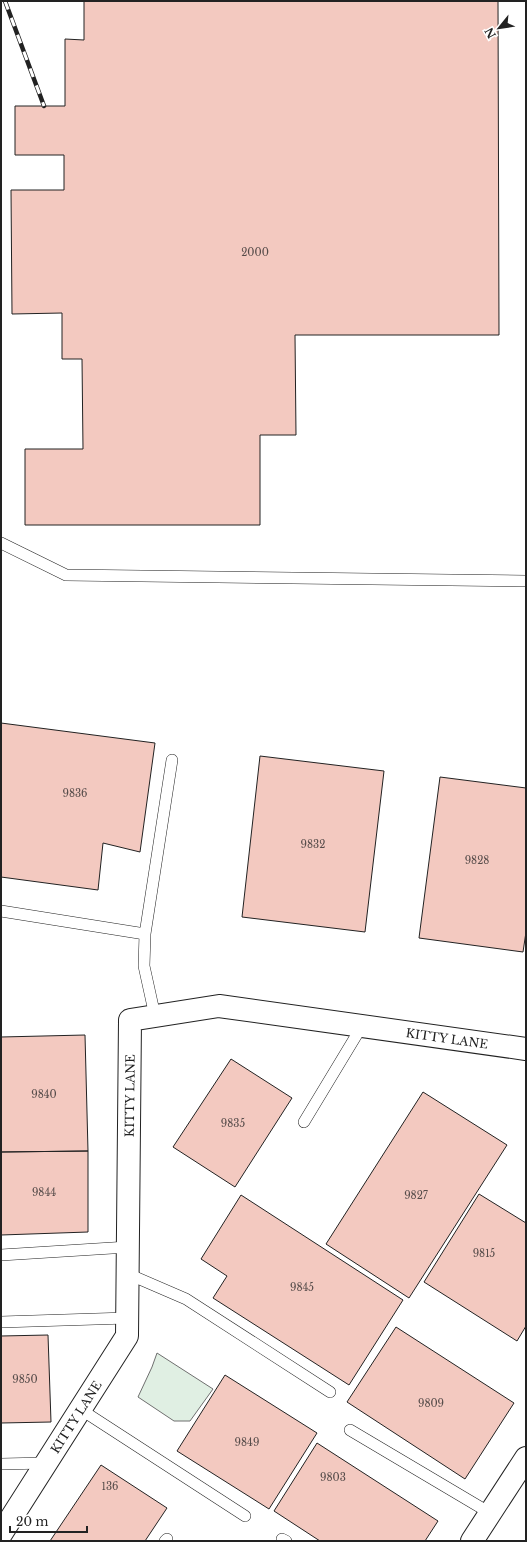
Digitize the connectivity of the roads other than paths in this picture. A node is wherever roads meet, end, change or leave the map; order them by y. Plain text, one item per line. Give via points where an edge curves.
1 (1, 543) edge
2 (526, 581) edge
3 (172, 760) dead end
4 (1, 911) edge
5 (145, 934) junction
6 (155, 1016) junction
7 (362, 1026) junction
8 (526, 1049) edge
9 (304, 1122) dead end
10 (128, 1247) junction
11 (1, 1255) edge
12 (128, 1274) junction
13 (127, 1318) junction
14 (1, 1322) edge
15 (330, 1392) dead end
16 (80, 1409) junction
17 (350, 1430) dead end
18 (526, 1458) edge
19 (46, 1463) junction
20 (1, 1464) edge
21 (490, 1513) junction
22 (245, 1516) dead end
23 (1, 1534) edge
24 (472, 1541) edge

1 - 2 lane via 66,575
3 - 5 lane
4 - 5 lane
5 - 6 lane via 144,966
6 - 7 street, KITTY LANE via 219,1006
6 - 10 street, KITTY LANE via 130,1020
7 - 8 street, KITTY LANE
7 - 9 lane
10 - 11 lane
10 - 12 street, KITTY LANE
12 - 13 street, KITTY LANE
12 - 15 lane via 186,1299
13 - 14 lane
13 - 16 street, KITTY LANE via 127,1336
16 - 19 street, KITTY LANE
16 - 22 lane
17 - 21 lane
18 - 21 street
19 - 20 lane
19 - 23 street, KITTY LANE
21 - 24 street

